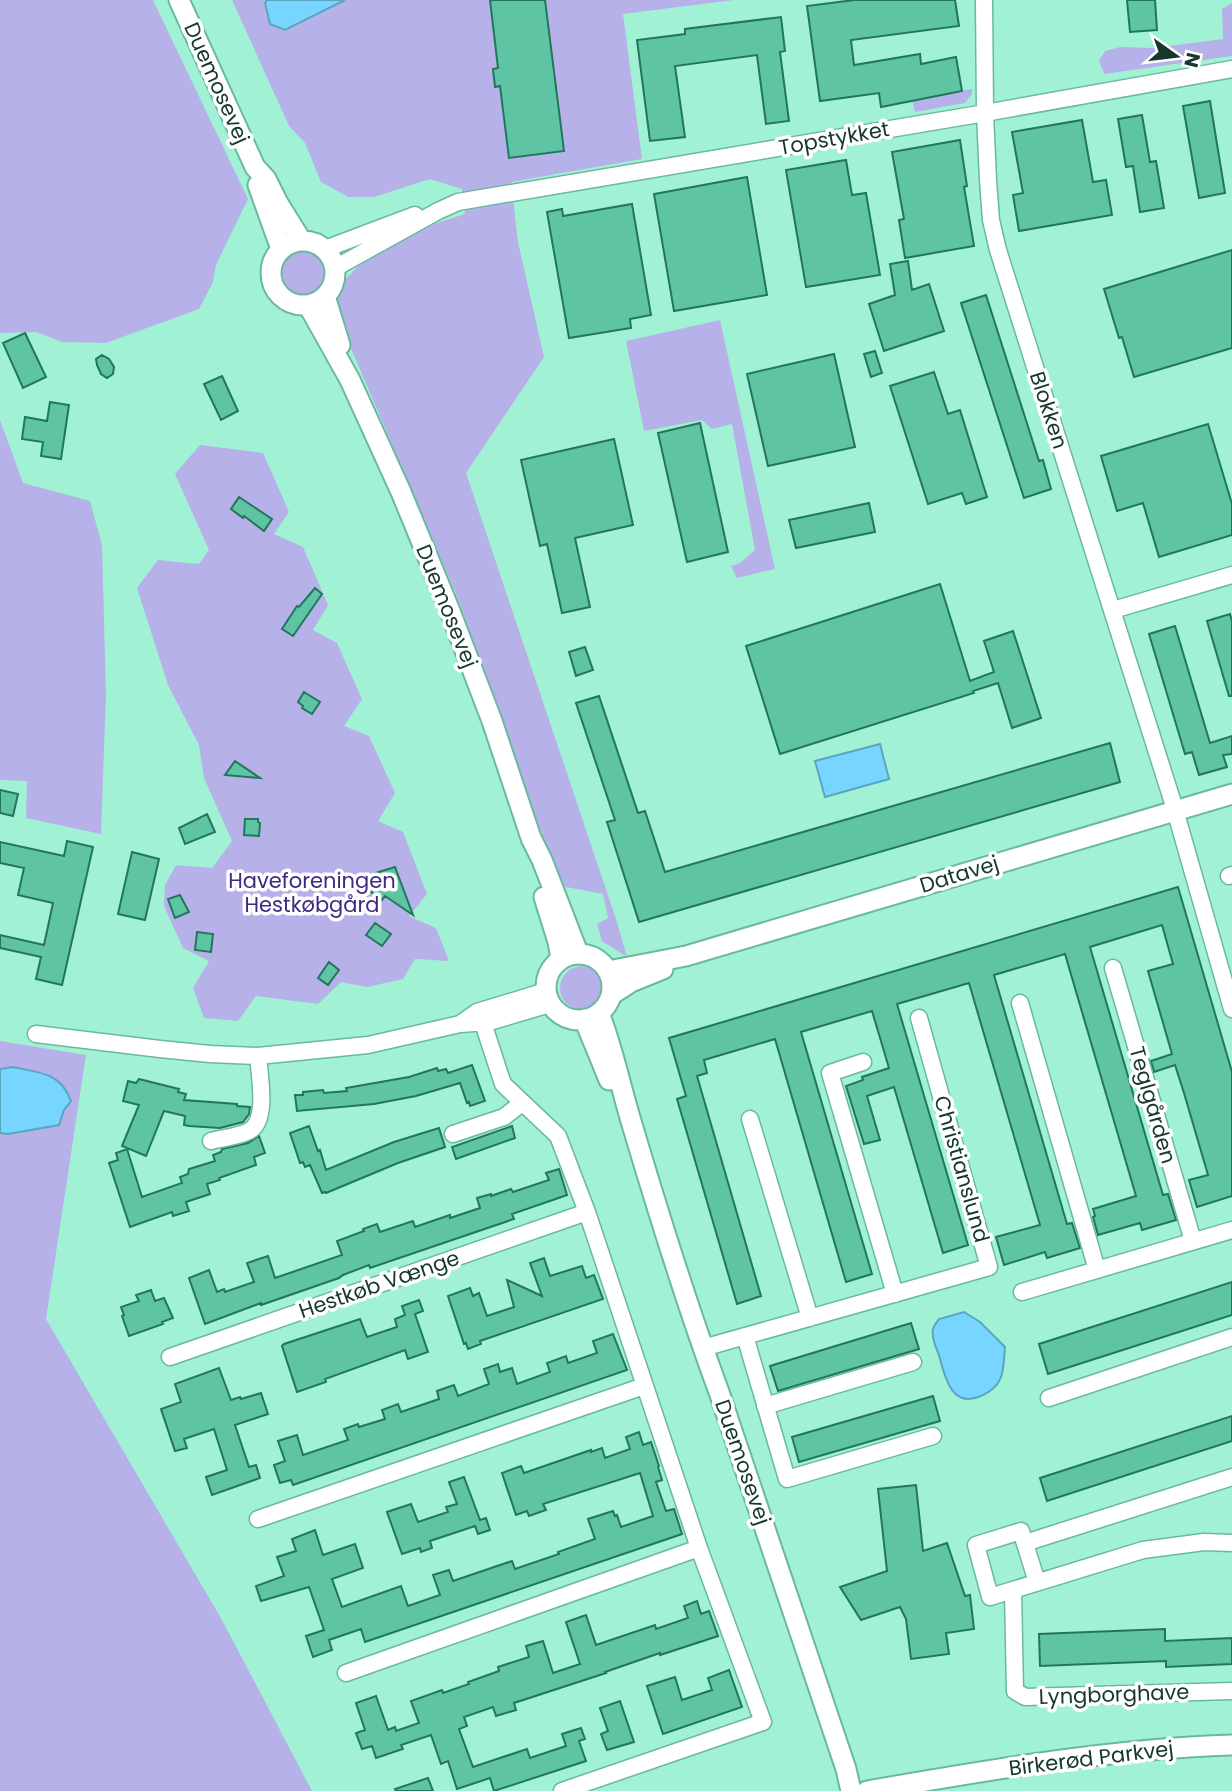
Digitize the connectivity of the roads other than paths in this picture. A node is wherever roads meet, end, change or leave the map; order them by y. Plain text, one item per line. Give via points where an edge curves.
1 (179, 0) edge
2 (984, 0) edge
3 (1232, 69) edge
4 (985, 113) junction
5 (255, 167) junction
6 (438, 211) junction
7 (301, 240) junction
8 (281, 249) junction
9 (325, 249) junction
10 (335, 268) junction
11 (316, 300) junction
12 (1232, 575) edge
13 (1113, 610) junction
14 (1232, 794) edge
15 (1175, 810) junction
16 (570, 956) junction
17 (686, 956) junction
18 (1113, 968) dead end
19 (608, 971) junction
20 (611, 995) junction
21 (548, 998) junction
22 (1020, 1003) dead end
23 (1232, 1009) edge
24 (592, 1016) junction
25 (919, 1018) dead end
26 (483, 1023) junction
27 (460, 1024) junction
28 (36, 1034) dead end
29 (258, 1056) junction
30 (863, 1062) dead end
31 (522, 1103) junction
32 (750, 1119) dead end
33 (453, 1134) dead end
34 (211, 1141) dead end
35 (587, 1212) junction
36 (1232, 1230) edge
37 (1193, 1241) junction
38 (1097, 1270) junction
39 (1022, 1292) dead end
40 (895, 1294) junction
41 (810, 1318) junction
42 (745, 1336) junction
43 (1232, 1337) edge
44 (703, 1348) junction
45 (170, 1357) dead end
46 (914, 1362) dead end
47 (645, 1386) junction
48 (1049, 1398) dead end
49 (765, 1406) junction
50 (933, 1436) dead end
51 (1232, 1477) edge
52 (258, 1519) dead end
53 (1025, 1543) junction
54 (1232, 1543) edge
55 (699, 1548) junction
56 (1037, 1582) junction
57 (1013, 1590) junction
58 (346, 1673) dead end
59 (1232, 1691) edge
60 (1232, 1745) edge
61 (562, 1791) edge
62 (851, 1791) edge
63 (867, 1791) edge

1 - 5 street, Duemosevej
2 - 4 street, Blokken
3 - 4 street, Topstykket
4 - 6 street, Topstykket via 458,202
4 - 13 street, Blokken via 991,219 998,250
5 - 7 street, Duemosevej via 267,179
5 - 8 street, Duemosevej
6 - 9 street, Topstykket via 420,213
6 - 10 street, Topstykket
7 - 8 street
7 - 9 street
8 - 11 street via 271,270 276,292 296,304
9 - 10 street
10 - 11 street via 331,288
11 - 16 street, Duemosevej via 449,606 531,838 533,860 558,942
12 - 13 street
13 - 15 street, Blokken
14 - 15 street, Datavej
15 - 17 street, Datavej
15 - 23 street
16 - 19 street via 586,954
16 - 21 street via 549,973
17 - 19 street, Datavej
17 - 20 street, Datavej
18 - 37 street, Teglgården
19 - 20 street
20 - 24 street
21 - 24 street via 567,1018
21 - 26 street
21 - 27 street via 477,1012
22 - 38 street
24 - 44 street, Duemosevej via 625,1120 633,1127
25 - 40 street, Christianslund via 989,1267
26 - 27 street
26 - 31 street via 503,1084
27 - 29 street via 368,1045
28 - 29 street
29 - 34 street via 262,1111 258,1122 251,1131
30 - 40 street via 830,1073
31 - 33 street via 504,1117
31 - 35 street via 558,1136
32 - 41 street
35 - 45 street, Hestkøb Vænge
35 - 47 street
36 - 37 street
37 - 38 street
38 - 39 street
40 - 41 street, Christianslund
41 - 42 street, Christianslund
42 - 44 street, Christianslund
42 - 49 street
43 - 48 street
44 - 62 street, Duemosevej
46 - 49 street
47 - 52 street
47 - 55 street
49 - 50 street via 787,1479
51 - 53 street
53 - 56 street
53 - 57 street via 1021,1531 976,1545 990,1597
54 - 56 street via 1143,1550
55 - 58 street
55 - 61 street via 763,1722
56 - 57 street
57 - 59 street, Lyngborghave via 1015,1691 1025,1697
60 - 63 street, Birkerød Parkvej via 1148,1749

